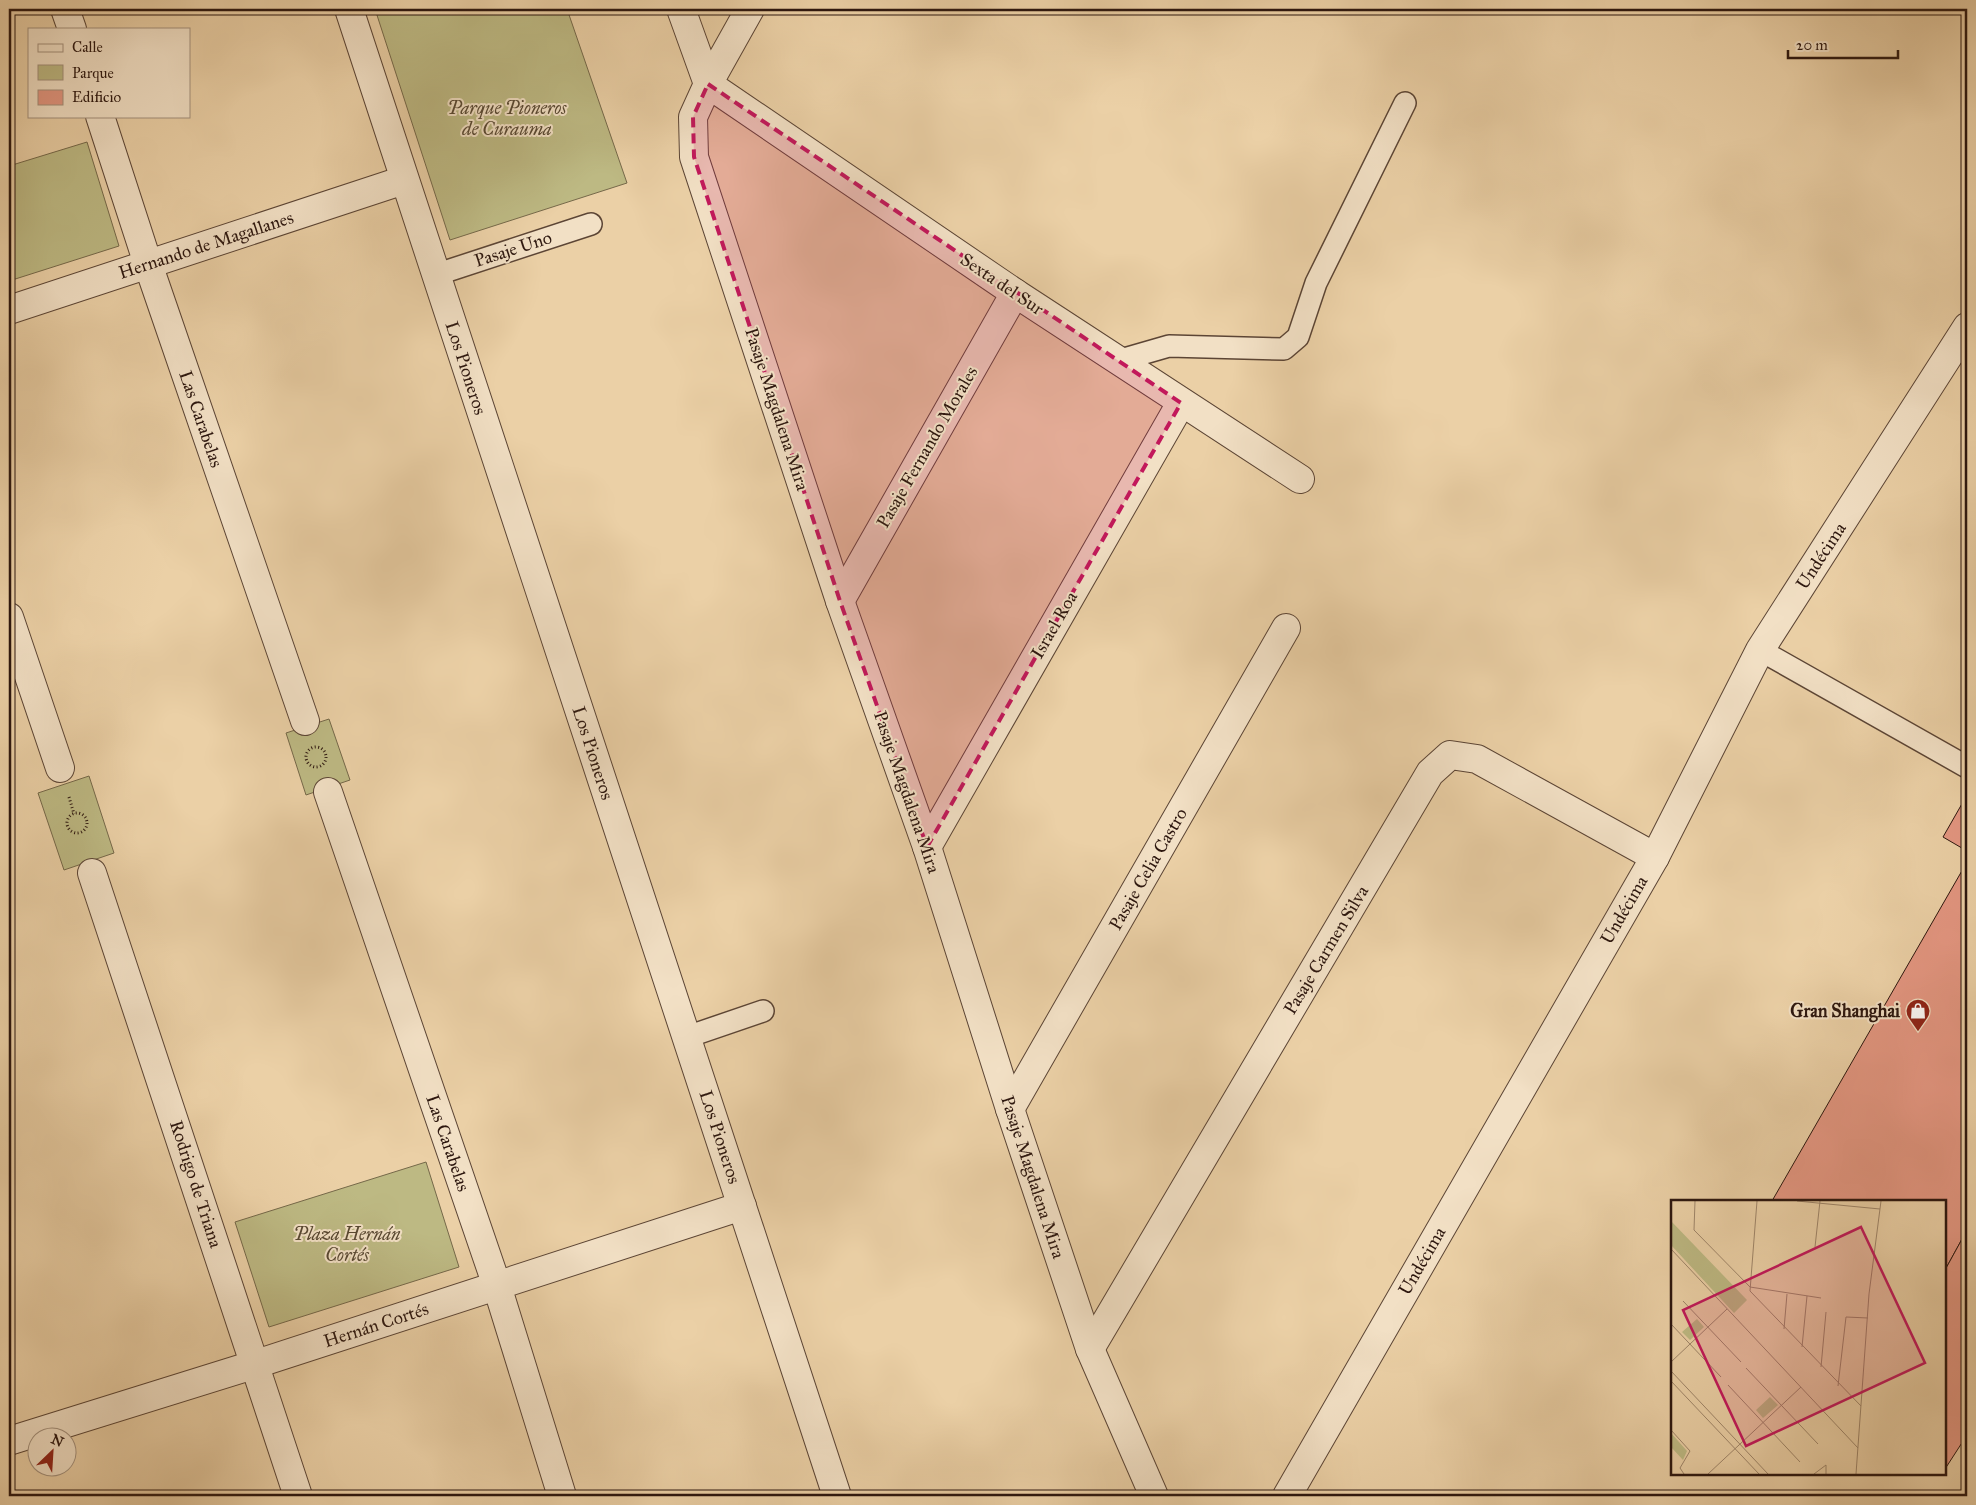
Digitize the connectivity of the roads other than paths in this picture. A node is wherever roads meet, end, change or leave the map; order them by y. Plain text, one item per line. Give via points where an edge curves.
1 (65, 9) edge
2 (349, 9) edge
3 (681, 9) edge
4 (750, 9) edge
5 (72, 28) edge
6 (708, 84) junction
7 (1405, 102) dead end
8 (101, 118) edge
9 (404, 180) junction
10 (591, 224) dead end
11 (148, 264) junction
12 (435, 275) junction
13 (1015, 293) junction
14 (9, 310) edge
15 (1967, 327) edge
16 (1117, 361) junction
17 (1181, 403) junction
18 (1300, 479) dead end
19 (840, 601) junction
20 (9, 617) edge
21 (1286, 628) dead end
22 (1760, 650) junction
23 (305, 721) dead end
24 (1967, 767) edge
25 (60, 768) dead end
26 (328, 792) dead end
27 (927, 847) junction
28 (1654, 857) junction
29 (92, 873) dead end
30 (764, 1011) dead end
31 (687, 1037) junction
32 (1010, 1109) junction
33 (742, 1206) junction
34 (496, 1286) junction
35 (1090, 1349) junction
36 (256, 1364) junction
37 (9, 1441) edge
38 (298, 1496) edge
39 (562, 1496) edge
40 (837, 1496) edge
41 (1154, 1496) edge
42 (1288, 1496) edge

1 - 5 street
2 - 9 street, Los Pioneros
3 - 6 street
4 - 6 street, Pasaje Magdalena Mira
6 - 13 street, Sexta del Sur
6 - 19 street, Pasaje Magdalena Mira via 692,117 694,157
7 - 16 lane via 1316,283 1298,337 1284,349 1169,346
8 - 11 street, Las Carabelas
9 - 11 street, Hernando de Magallanes
9 - 12 street, Los Pioneros
10 - 12 lane, Pasaje Uno
11 - 14 street, Hernando de Magallanes
11 - 23 street, Las Carabelas
12 - 31 street, Los Pioneros
13 - 16 street, Sexta del Sur
13 - 19 street, Pasaje Fernando Morales
15 - 22 street, Undécima
16 - 17 street, Sexta del Sur
17 - 18 street, Sexta del Sur
17 - 27 street, Israel Roa
19 - 27 street, Pasaje Magdalena Mira
20 - 25 street
21 - 32 street, Pasaje Celia Castro
22 - 24 lane
22 - 28 street, Undécima
26 - 34 street, Las Carabelas
27 - 32 street, Pasaje Magdalena Mira
28 - 35 street, Pasaje Carmen Silva via 1477,759 1450,755 1430,773
28 - 42 street, Undécima
29 - 36 street, Rodrigo de Triana
30 - 31 lane
31 - 33 street, Los Pioneros
32 - 35 street, Pasaje Magdalena Mira
33 - 34 street, Hernán Cortés
33 - 40 street, Los Pioneros
34 - 36 street, Hernán Cortés
34 - 39 street, Las Carabelas
35 - 41 street, Pasaje Magdalena Mira
36 - 37 street, Hernán Cortés
36 - 38 street, Rodrigo de Triana

